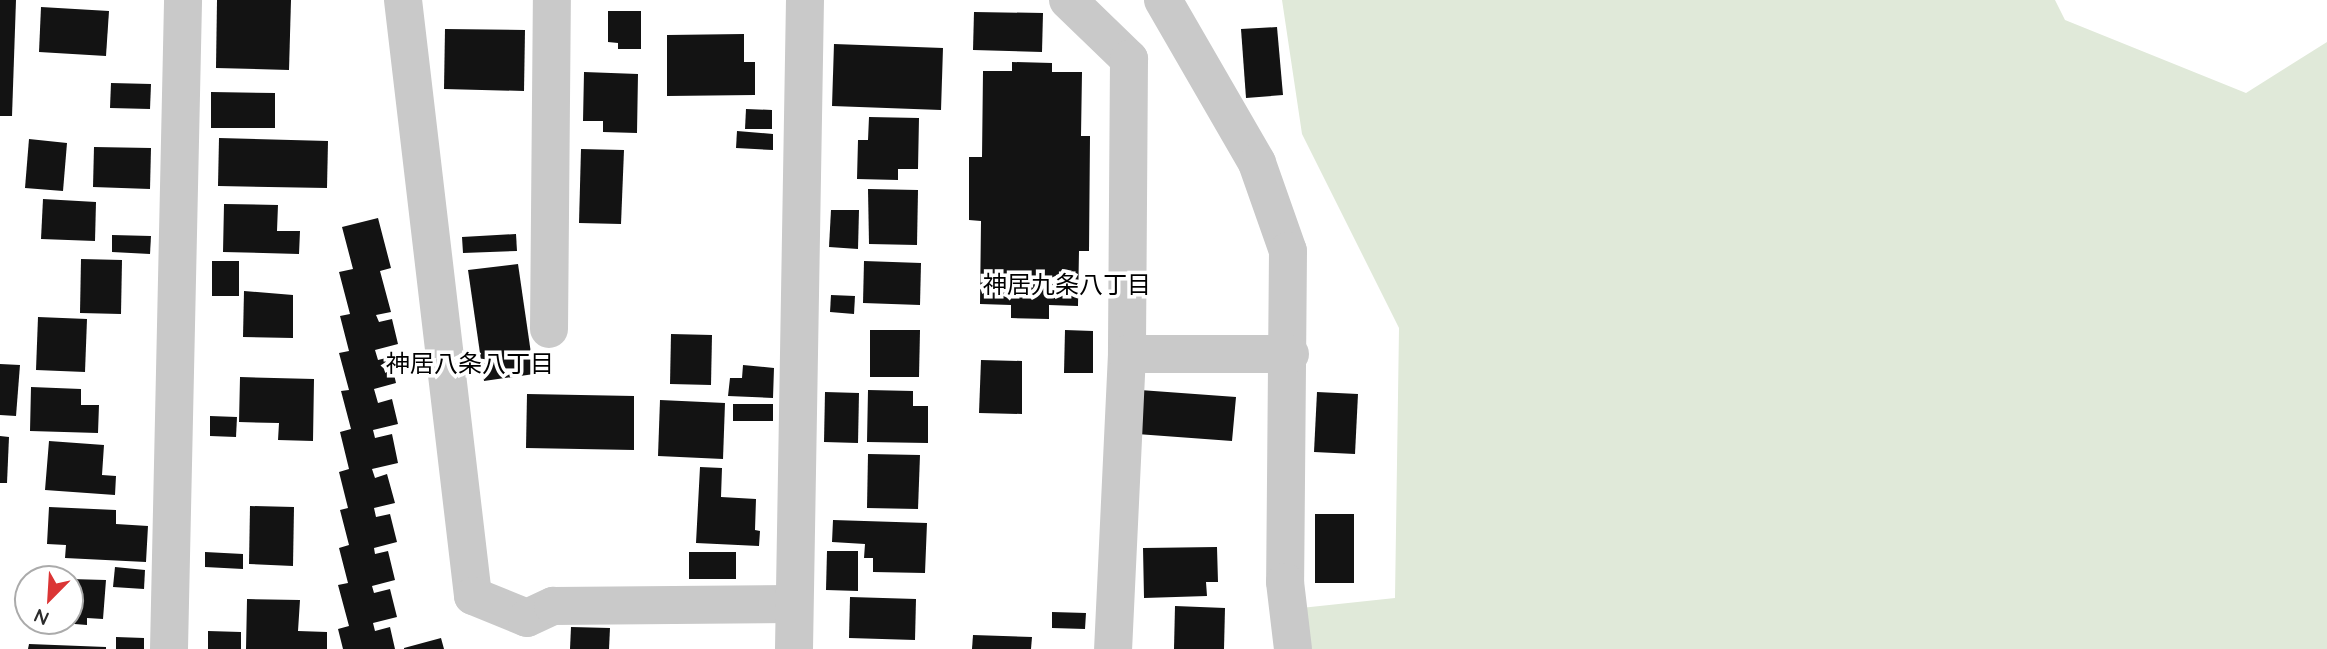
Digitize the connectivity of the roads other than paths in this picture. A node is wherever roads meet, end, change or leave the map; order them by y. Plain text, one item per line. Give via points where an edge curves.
1 (183, 0) edge
2 (404, 0) edge
3 (552, 0) edge
4 (805, 0) edge
5 (1068, 0) edge
6 (1163, 0) edge
7 (549, 329) dead end
8 (1127, 354) junction
9 (1290, 354) junction
10 (794, 604) junction
11 (528, 634) edge
12 (169, 649) edge
13 (794, 649) edge
14 (1113, 649) edge
15 (1293, 649) edge

1 - 12 street
2 - 11 street via 473,596
3 - 7 street
4 - 10 street
5 - 8 street via 1129,58
6 - 9 street via 1257,163 1288,251
8 - 9 street
8 - 14 street
9 - 15 street via 1285,582
10 - 11 street via 553,606
10 - 13 street

